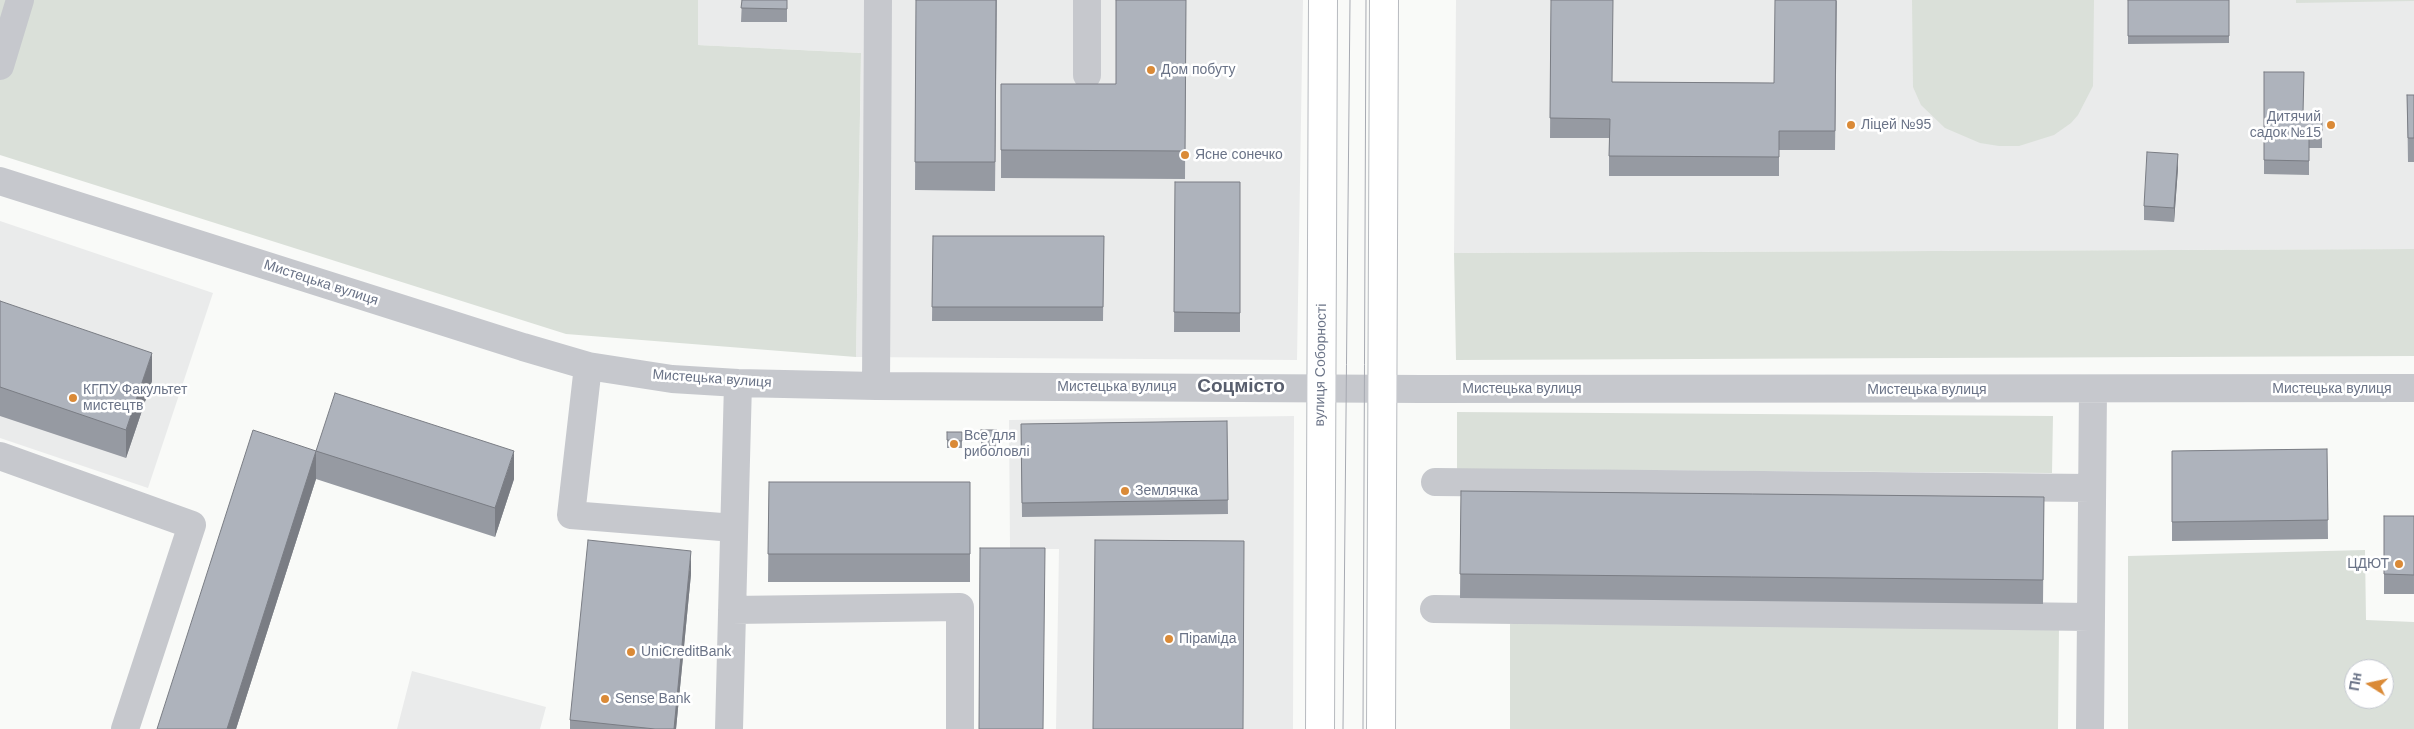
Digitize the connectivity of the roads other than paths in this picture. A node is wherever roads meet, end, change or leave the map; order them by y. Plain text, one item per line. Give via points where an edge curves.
1 (20, 0) edge
2 (878, 0) edge
3 (1087, 0) edge
4 (1323, 0) edge
5 (1384, 0) edge
6 (0, 66) edge
7 (1087, 74) dead end
8 (0, 181) edge
9 (588, 366) junction
10 (738, 383) junction
11 (876, 386) junction
12 (2414, 388) edge
13 (1321, 389) junction
14 (1382, 389) junction
15 (2093, 390) junction
16 (0, 456) edge
17 (1435, 482) dead end
18 (2091, 488) junction
19 (734, 528) junction
20 (1434, 609) dead end
21 (732, 610) junction
22 (2090, 618) junction
23 (125, 729) edge
24 (729, 729) edge
25 (960, 729) edge
26 (1320, 729) edge
27 (1381, 729) edge
28 (2090, 729) edge

1 - 6 street
2 - 11 street
3 - 7 street
4 - 13 main road, вулиця Соборності
5 - 14 main road
8 - 9 street, Мистецька вулиця
9 - 10 street, Мистецька вулиця via 672,379
9 - 19 street via 571,515
10 - 11 street, Мистецька вулиця
10 - 19 street
11 - 13 street, Мистецька вулиця
12 - 15 street, Мистецька вулиця
13 - 14 street, Мистецька вулиця
13 - 26 main road, вулиця Соборності
14 - 15 street, Мистецька вулиця
14 - 27 main road
15 - 18 street
16 - 23 street via 192,525
17 - 18 street
18 - 22 street
19 - 21 street
20 - 22 street
21 - 24 street
21 - 25 street via 960,607
22 - 28 street

